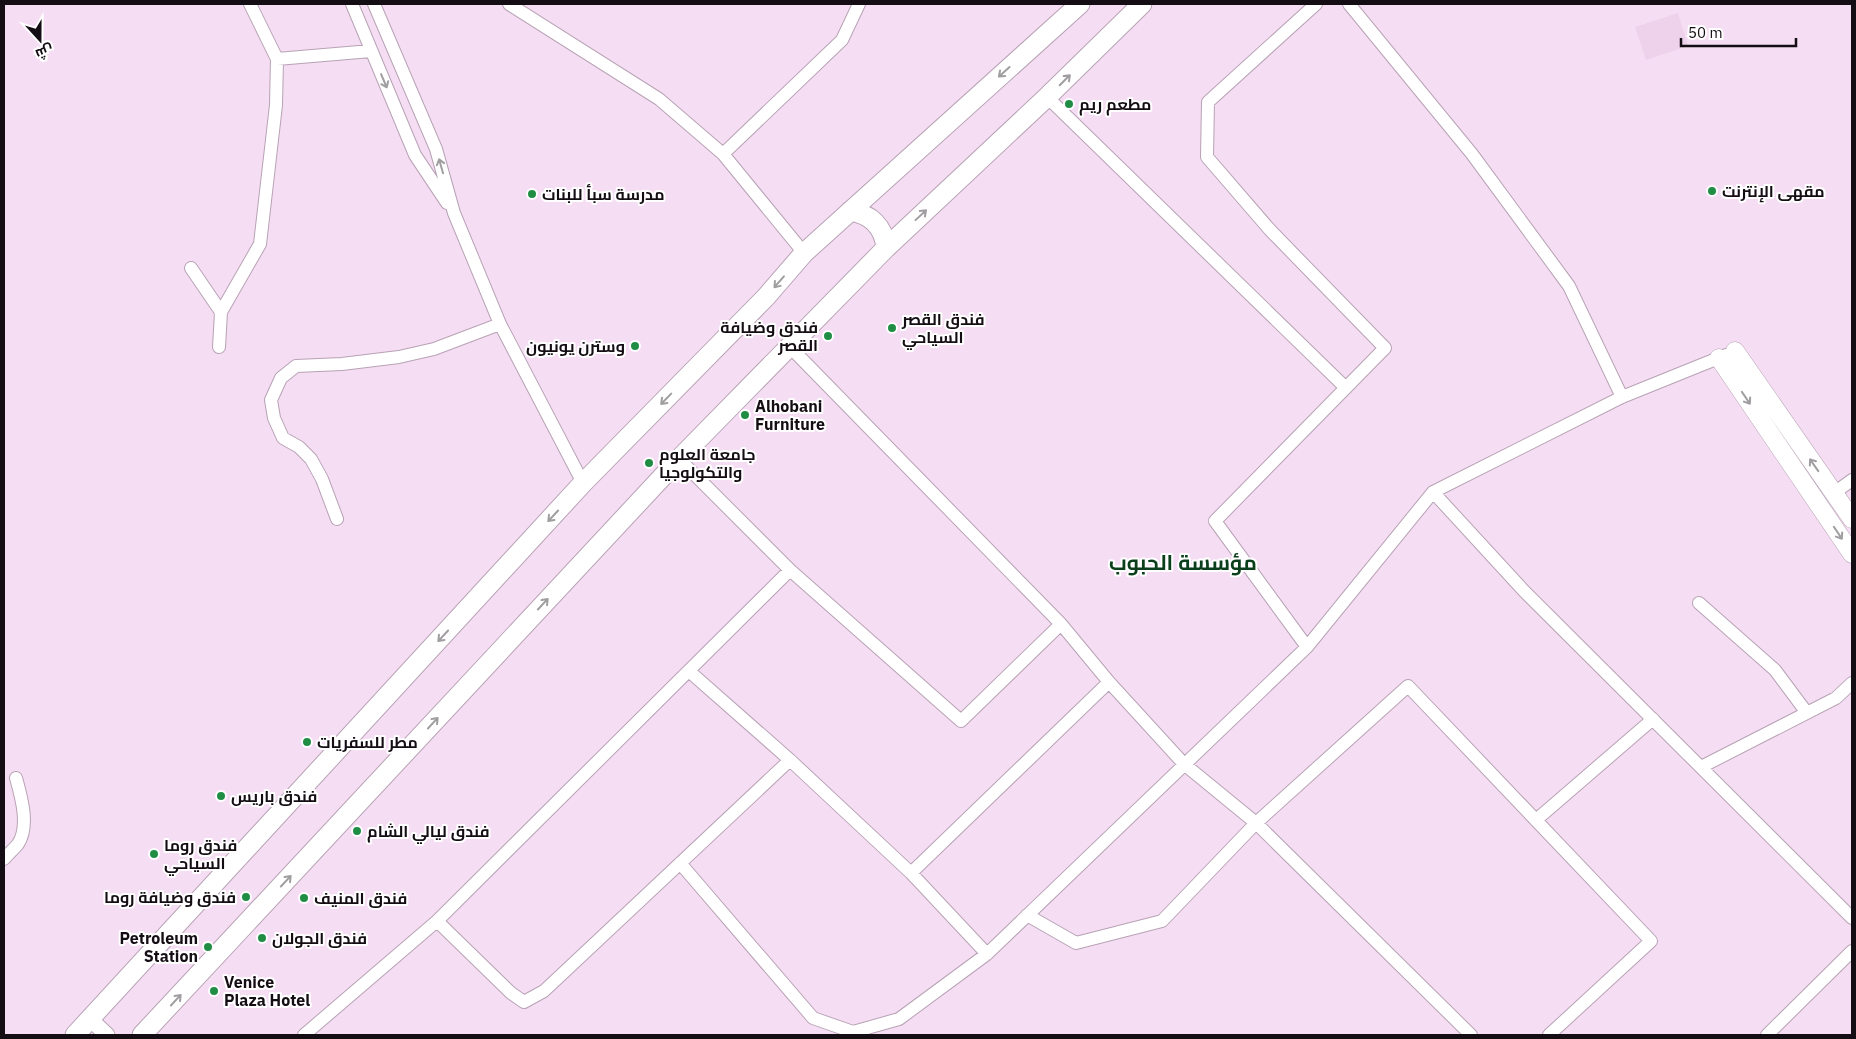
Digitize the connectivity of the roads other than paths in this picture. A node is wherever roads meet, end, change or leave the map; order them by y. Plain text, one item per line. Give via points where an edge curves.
1 (250, 4) edge
2 (352, 4) edge
3 (374, 4) edge
4 (508, 4) edge
5 (859, 4) edge
6 (1080, 4) edge
7 (1142, 4) edge
8 (1316, 4) edge
9 (1349, 4) edge
10 (371, 51) junction
11 (277, 60) junction
12 (1048, 97) junction
13 (723, 154) junction
14 (850, 210) junction
15 (454, 213) junction
16 (886, 248) junction
17 (804, 253) junction
18 (191, 268) dead end
19 (221, 312) junction
20 (500, 324) junction
21 (219, 346) dead end
22 (789, 346) junction
23 (1735, 351) joint
24 (1719, 358) junction
25 (1346, 388) junction
26 (1622, 397) junction
27 (679, 459) junction
28 (1852, 480) edge
29 (583, 483) junction
30 (1434, 492) junction
31 (1834, 493) junction
32 (337, 519) dead end
33 (1852, 519) edge
34 (1852, 554) edge
35 (790, 570) junction
36 (1699, 603) dead end
37 (1061, 624) junction
38 (1307, 647) junction
39 (690, 672) junction
40 (1109, 682) junction
41 (1852, 683) edge
42 (1807, 713) junction
43 (1653, 719) junction
44 (790, 760) junction
45 (1184, 764) junction
46 (1701, 767) junction
47 (16, 778) dead end
48 (1536, 820) junction
49 (1256, 823) junction
50 (4, 859) edge
51 (680, 863) junction
52 (911, 873) junction
53 (1027, 915) junction
54 (1852, 918) edge
55 (437, 921) junction
56 (1852, 951) edge
57 (987, 954) junction
58 (90, 1019) junction
59 (75, 1035) edge
60 (107, 1035) edge
61 (142, 1035) edge
62 (304, 1035) edge
63 (1471, 1035) edge
64 (1550, 1035) edge
65 (1767, 1035) edge

1 - 11 street
2 - 10 street
15 -> 3 street via 436,149
4 - 13 street via 659,99
5 - 13 street via 842,40
6 -> 14 main road
12 -> 7 main road
8 - 25 street via 1208,102 1207,157 1270,230 1385,348
9 - 26 street via 1472,154 1569,286
10 - 11 street
10 -> 15 street via 415,155
11 - 19 street via 276,105 260,244
16 -> 12 main road
12 - 25 street
13 - 17 street
14 - 16 main road via 876,222
14 - 17 main road
15 - 20 street
16 - 22 main road
17 -> 29 main road
18 - 19 street
19 - 21 street
20 - 29 street
20 - 32 street via 399,357 296,366 281,378 271,400 274,418 283,438 299,447 311,460
22 - 27 main road
22 - 37 street
23 - 24 street
31 -> 23 main road
24 - 26 street
24 -> 34 main road
25 - 38 street via 1215,521
26 - 30 street
27 - 35 street
61 -> 27 main road
28 - 31 street
29 -> 58 main road
30 - 38 street
30 - 43 street via 1524,591
31 - 33 main road
35 - 37 street via 961,721
35 - 39 street
36 - 42 street via 1775,670
37 - 40 street
38 - 45 street
39 - 44 street
39 - 55 street
40 - 45 street
40 - 52 street
41 - 42 street via 1836,698
42 - 46 street
43 - 46 street
43 - 48 street
44 - 51 street
44 - 52 street
45 - 49 street
45 - 53 street
46 - 54 street
47 - 50 street via 23,802 24,823 19,843
48 - 49 street via 1408,686
48 - 64 street via 1651,940
49 - 53 street via 1162,921 1076,943
49 - 63 street
51 - 55 street via 544,991 524,1002 510,993
51 - 57 street via 814,1018 853,1032 898,1019
52 - 57 street
53 - 57 street
55 - 62 street
56 - 65 street
58 - 59 main road
58 - 60 street

